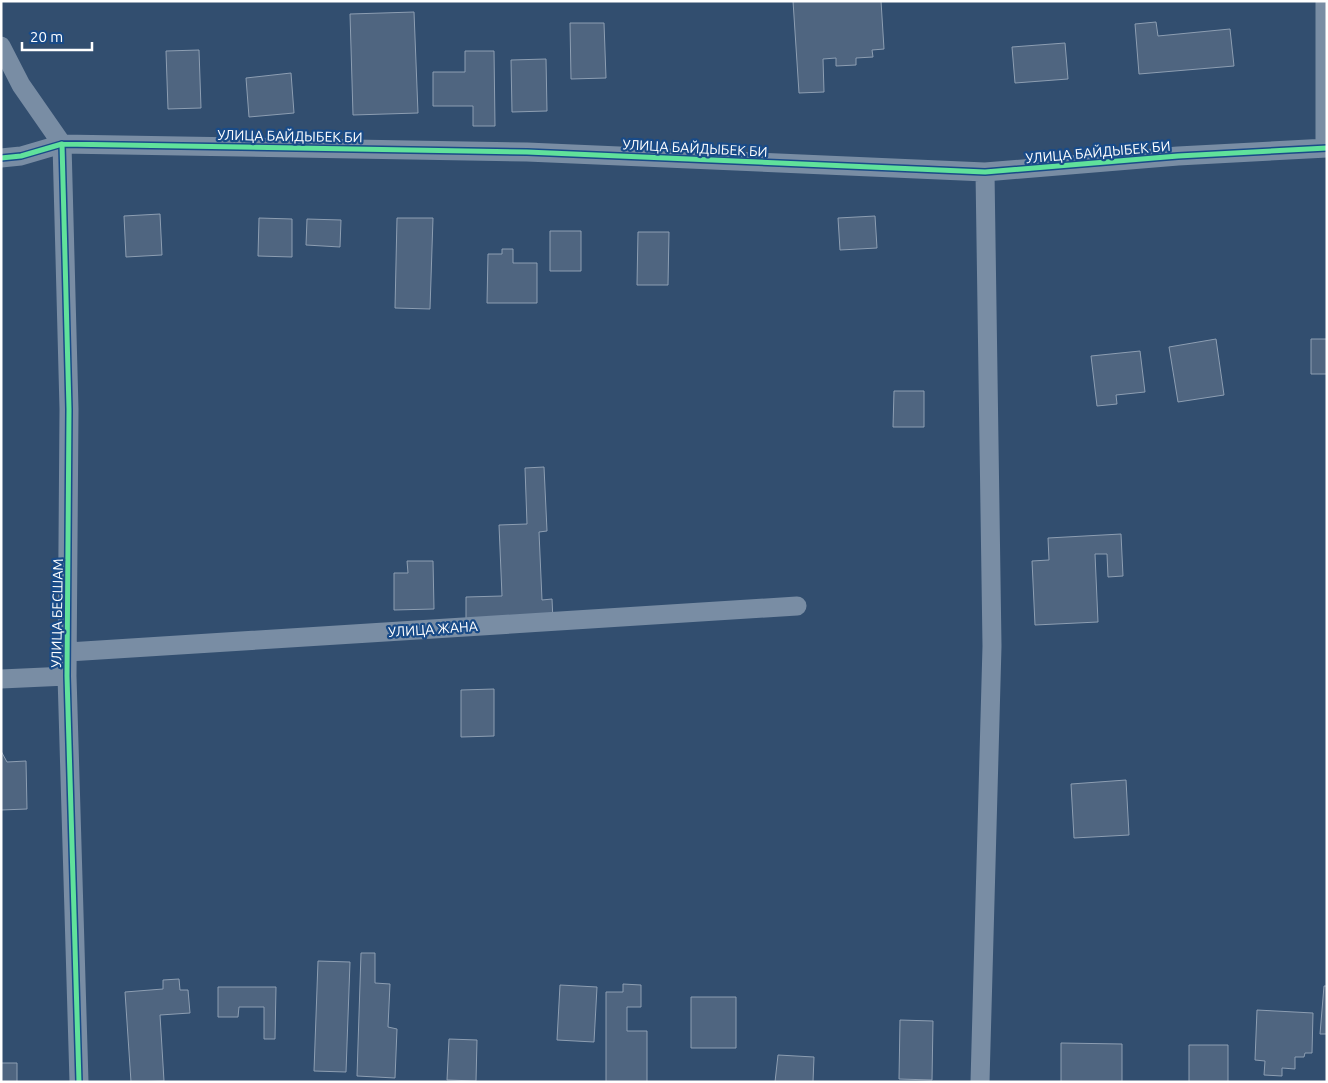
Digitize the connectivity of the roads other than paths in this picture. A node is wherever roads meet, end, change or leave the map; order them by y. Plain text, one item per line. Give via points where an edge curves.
1 (1325, 1) edge
2 (1, 46) edge
3 (62, 144) junction
4 (1326, 148) edge
5 (1, 158) edge
6 (985, 172) junction
7 (797, 606) dead end
8 (68, 652) junction
9 (67, 676) junction
10 (1, 679) edge
11 (79, 1082) edge
12 (980, 1082) edge

1 - 4 street
2 - 3 street via 21,85
3 - 5 street, УЛИЦА БАЙДЫБЕК БИ via 21,156
3 - 6 street, УЛИЦА БАЙДЫБЕК БИ via 527,152
3 - 8 street, УЛИЦА БЕСШАМ via 69,409
4 - 6 street, УЛИЦА БАЙДЫБЕК БИ
6 - 12 street via 992,646
7 - 8 street, УЛИЦА ЖАНА
8 - 9 street, УЛИЦА БЕСШАМ
9 - 10 street
9 - 11 street, УЛИЦА БЕСШАМ

